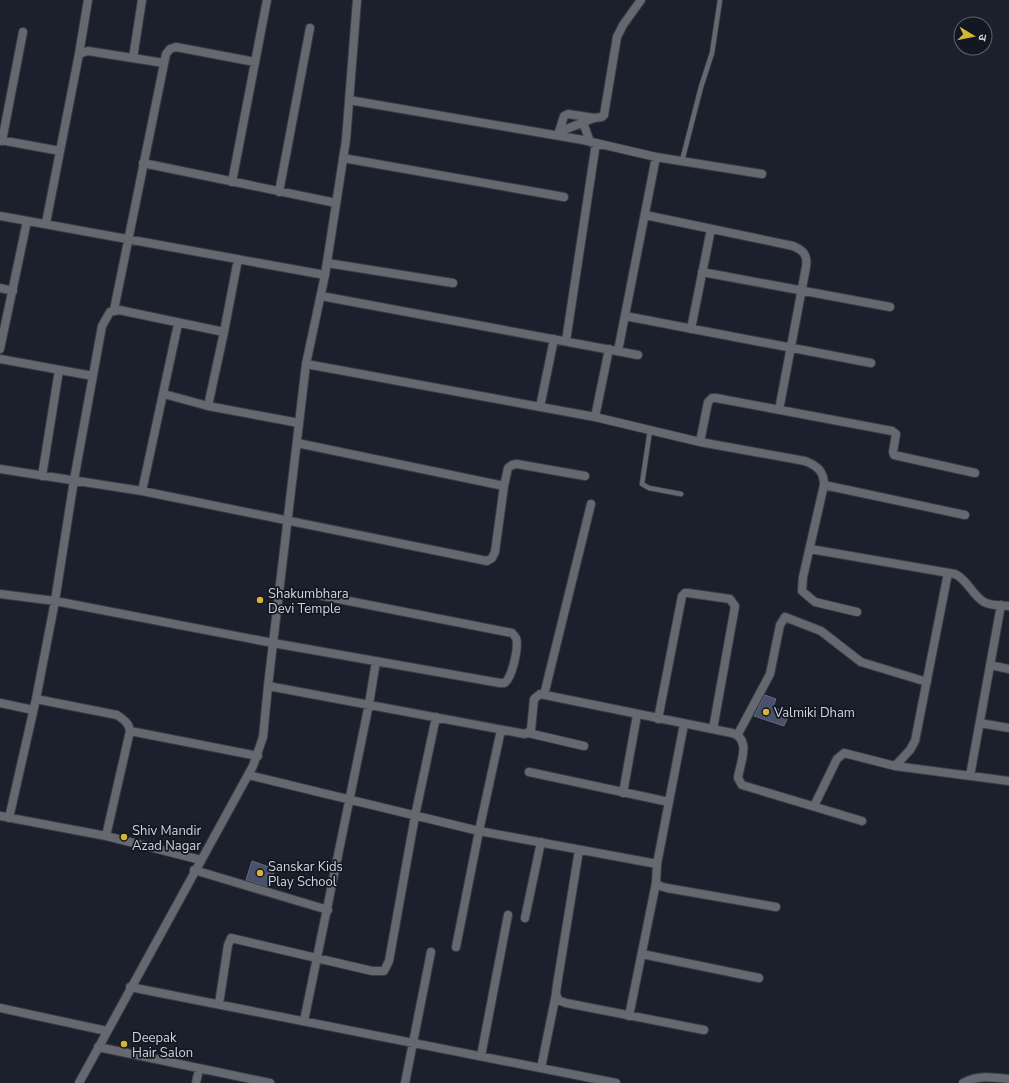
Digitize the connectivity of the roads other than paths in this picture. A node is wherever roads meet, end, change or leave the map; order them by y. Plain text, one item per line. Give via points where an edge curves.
1 (88, 0) edge
2 (142, 0) edge
3 (267, 0) edge
4 (355, 0) edge
5 (641, 0) edge
6 (720, 0) edge
7 (310, 28) dead end
8 (23, 32) dead end
9 (79, 54) junction
10 (133, 58) junction
11 (255, 62) junction
12 (164, 63) junction
13 (349, 100) junction
14 (594, 118) junction
15 (583, 122) junction
16 (559, 133) junction
17 (1, 140) edge
18 (593, 142) junction
19 (60, 151) junction
20 (656, 157) junction
21 (343, 158) junction
22 (682, 161) junction
23 (143, 163) junction
24 (762, 174) dead end
25 (232, 182) junction
26 (279, 192) junction
27 (564, 197) dead end
28 (336, 203) junction
29 (645, 215) junction
30 (0, 216) edge
31 (27, 220) junction
32 (46, 223) junction
33 (711, 229) junction
34 (129, 240) junction
35 (238, 259) junction
36 (327, 263) junction
37 (702, 272) junction
38 (325, 275) junction
39 (453, 283) dead end
40 (0, 288) edge
41 (13, 290) junction
42 (801, 291) junction
43 (321, 296) junction
44 (890, 307) dead end
45 (114, 310) junction
46 (625, 316) junction
47 (178, 324) junction
48 (691, 329) junction
49 (224, 332) junction
50 (554, 339) junction
51 (566, 341) junction
52 (790, 348) junction
53 (0, 349) edge
54 (609, 349) junction
55 (618, 351) junction
56 (638, 355) dead end
57 (0, 360) edge
58 (871, 363) dead end
59 (306, 364) junction
60 (59, 370) junction
61 (93, 376) junction
62 (164, 394) junction
63 (208, 406) junction
64 (540, 407) junction
65 (779, 410) junction
66 (595, 417) junction
67 (299, 423) junction
68 (650, 430) junction
69 (700, 442) junction
70 (297, 443) junction
71 (0, 469) edge
72 (975, 473) dead end
73 (42, 476) junction
74 (586, 476) dead end
75 (74, 480) junction
76 (504, 486) junction
77 (824, 486) junction
78 (142, 491) junction
79 (681, 494) dead end
80 (591, 504) dead end
81 (965, 515) dead end
82 (288, 520) junction
83 (810, 549) junction
84 (948, 573) junction
85 (0, 594) edge
86 (313, 594) dead end
87 (55, 601) junction
88 (1005, 606) edge
89 (857, 612) dead end
90 (273, 643) junction
91 (376, 661) junction
92 (990, 665) junction
93 (1009, 669) edge
94 (927, 682) junction
95 (268, 686) junction
96 (544, 695) junction
97 (36, 698) junction
98 (0, 703) edge
99 (369, 704) junction
100 (33, 710) junction
101 (637, 715) junction
102 (436, 717) junction
103 (658, 719) junction
104 (980, 723) junction
105 (684, 724) junction
106 (1009, 728) edge
107 (712, 729) junction
108 (501, 730) junction
109 (130, 731) junction
110 (528, 733) junction
111 (738, 734) junction
112 (584, 746) dead end
113 (258, 756) junction
114 (895, 766) junction
115 (528, 772) dead end
116 (248, 775) junction
117 (970, 776) junction
118 (1009, 782) edge
119 (623, 793) junction
120 (350, 800) junction
121 (669, 802) junction
122 (814, 806) junction
123 (0, 816) edge
124 (415, 816) junction
125 (9, 818) junction
126 (862, 821) dead end
127 (479, 831) junction
128 (106, 836) junction
129 (541, 842) junction
130 (579, 850) junction
131 (201, 860) junction
132 (658, 864) junction
133 (194, 870) junction
134 (656, 883) junction
135 (776, 907) dead end
136 (328, 910) junction
137 (508, 915) dead end
138 (525, 918) dead end
139 (456, 947) dead end
140 (431, 952) dead end
141 (642, 954) junction
142 (318, 957) junction
143 (759, 978) dead end
144 (130, 986) junction
145 (556, 993) junction
146 (219, 1004) junction
147 (0, 1008) edge
148 (629, 1016) junction
149 (304, 1021) junction
150 (704, 1030) dead end
151 (107, 1031) junction
152 (414, 1042) junction
153 (98, 1047) junction
154 (481, 1056) junction
155 (541, 1068) junction
156 (200, 1069) junction
157 (1009, 1079) edge
158 (79, 1083) edge
159 (196, 1083) edge
160 (270, 1083) edge
161 (405, 1083) edge
162 (616, 1083) edge
163 (963, 1083) edge

1 - 9 street
2 - 10 street
3 - 11 street
4 - 13 street
5 - 14 street via 619,31 605,111 602,117
6 - 22 lane via 712,54
7 - 26 street
8 - 17 street
9 - 10 street via 88,51
9 - 19 street
10 - 12 street
11 - 12 street via 176,47 170,49
11 - 25 street
12 - 23 street
13 - 16 street
13 - 21 street
14 - 15 street
14 - 16 street via 568,114 564,116
15 - 16 street
15 - 18 street
16 - 18 street
17 - 19 street
18 - 20 street
18 - 51 street
19 - 32 street
20 - 22 street
20 - 29 street
21 - 27 street
21 - 28 street
22 - 24 street
23 - 25 street
23 - 34 street
25 - 26 street
26 - 28 street
28 - 36 street
29 - 33 street
29 - 46 street
30 - 31 street
31 - 32 street
31 - 41 street
32 - 34 street
33 - 37 street
33 - 42 street via 799,248 807,261
34 - 35 street
34 - 45 street
35 - 38 street
35 - 49 street
36 - 38 street
36 - 39 street
37 - 42 street
37 - 48 street
38 - 43 street
40 - 41 street
41 - 53 street
42 - 44 street
42 - 52 street
43 - 50 street
43 - 59 street
45 - 47 street
45 - 61 street via 106,316 102,326
46 - 48 street
46 - 55 street
47 - 49 street
47 - 62 street
48 - 52 street
49 - 63 street
50 - 51 street
50 - 64 street
51 - 54 street
52 - 58 street
52 - 65 street
54 - 55 street
54 - 66 street
55 - 56 street
57 - 60 street
59 - 64 street
59 - 67 street
60 - 61 street
60 - 73 street
61 - 75 street
62 - 63 street
62 - 78 street
63 - 67 street
64 - 66 street
65 - 69 street via 712,398 708,402
65 - 72 street via 892,431 896,434 894,455
66 - 68 street
67 - 70 street
68 - 69 street
68 - 79 lane via 642,484 649,488
69 - 77 street via 805,461 820,469 824,476
70 - 76 street
70 - 82 street
71 - 73 street
73 - 75 street
74 - 76 street via 512,464 508,468
75 - 78 street
75 - 87 street
76 - 82 street via 495,552 487,561
77 - 81 street
77 - 83 street
78 - 82 street
80 - 96 street
82 - 90 street
83 - 84 street
83 - 89 street via 802,591 815,602
84 - 88 street via 962,577 985,603
84 - 94 street
85 - 87 street
86 - 91 street via 505,630 516,637 517,644 510,678 504,683
87 - 90 street
87 - 97 street
88 - 92 street
90 - 91 street
90 - 95 street
91 - 99 street
92 - 93 street
92 - 104 street
94 - 111 street via 861,662 821,631 785,617 780,624 770,674
94 - 114 street via 915,742
95 - 99 street
95 - 113 street via 263,737
96 - 101 street
96 - 110 street via 536,695 534,699 531,730
97 - 100 street
97 - 109 street via 117,715 126,721
98 - 100 street
99 - 102 street
99 - 120 street
100 - 125 street
101 - 103 street
101 - 119 street
102 - 108 street
102 - 124 street
103 - 105 street
103 - 107 street via 682,596 688,593 730,599 735,606
104 - 106 street
104 - 117 street
105 - 107 street
105 - 121 street
107 - 111 street
108 - 110 street
108 - 127 street
109 - 113 street
109 - 128 street
110 - 112 street
111 - 122 street via 744,743 738,778 742,785
113 - 116 street
114 - 117 street
114 - 122 street via 850,754 840,755
115 - 119 street
116 - 120 street
116 - 131 street
117 - 118 street
119 - 121 street
120 - 124 street
120 - 136 street
121 - 132 street
122 - 126 street
123 - 125 street
124 - 127 street
124 - 142 street via 389,962 384,971 372,971
125 - 128 street
127 - 129 street
127 - 139 street
128 - 131 street
129 - 130 street
129 - 138 street
130 - 132 street
130 - 145 street
131 - 133 street
132 - 134 street
133 - 136 street
133 - 144 street
134 - 135 street via 668,888
134 - 141 street
136 - 142 street
137 - 154 street
140 - 152 street
141 - 143 street
141 - 148 street
142 - 146 street via 231,938
142 - 149 street
144 - 146 street
144 - 151 street
145 - 148 street via 558,1000 566,1003
145 - 155 street
146 - 149 street
147 - 151 street
148 - 150 street
149 - 152 street
151 - 153 street
152 - 154 street
152 - 161 street
153 - 156 street
153 - 158 street
154 - 155 street
155 - 162 street
156 - 159 street
156 - 160 street
157 - 163 street via 991,1077 971,1079

